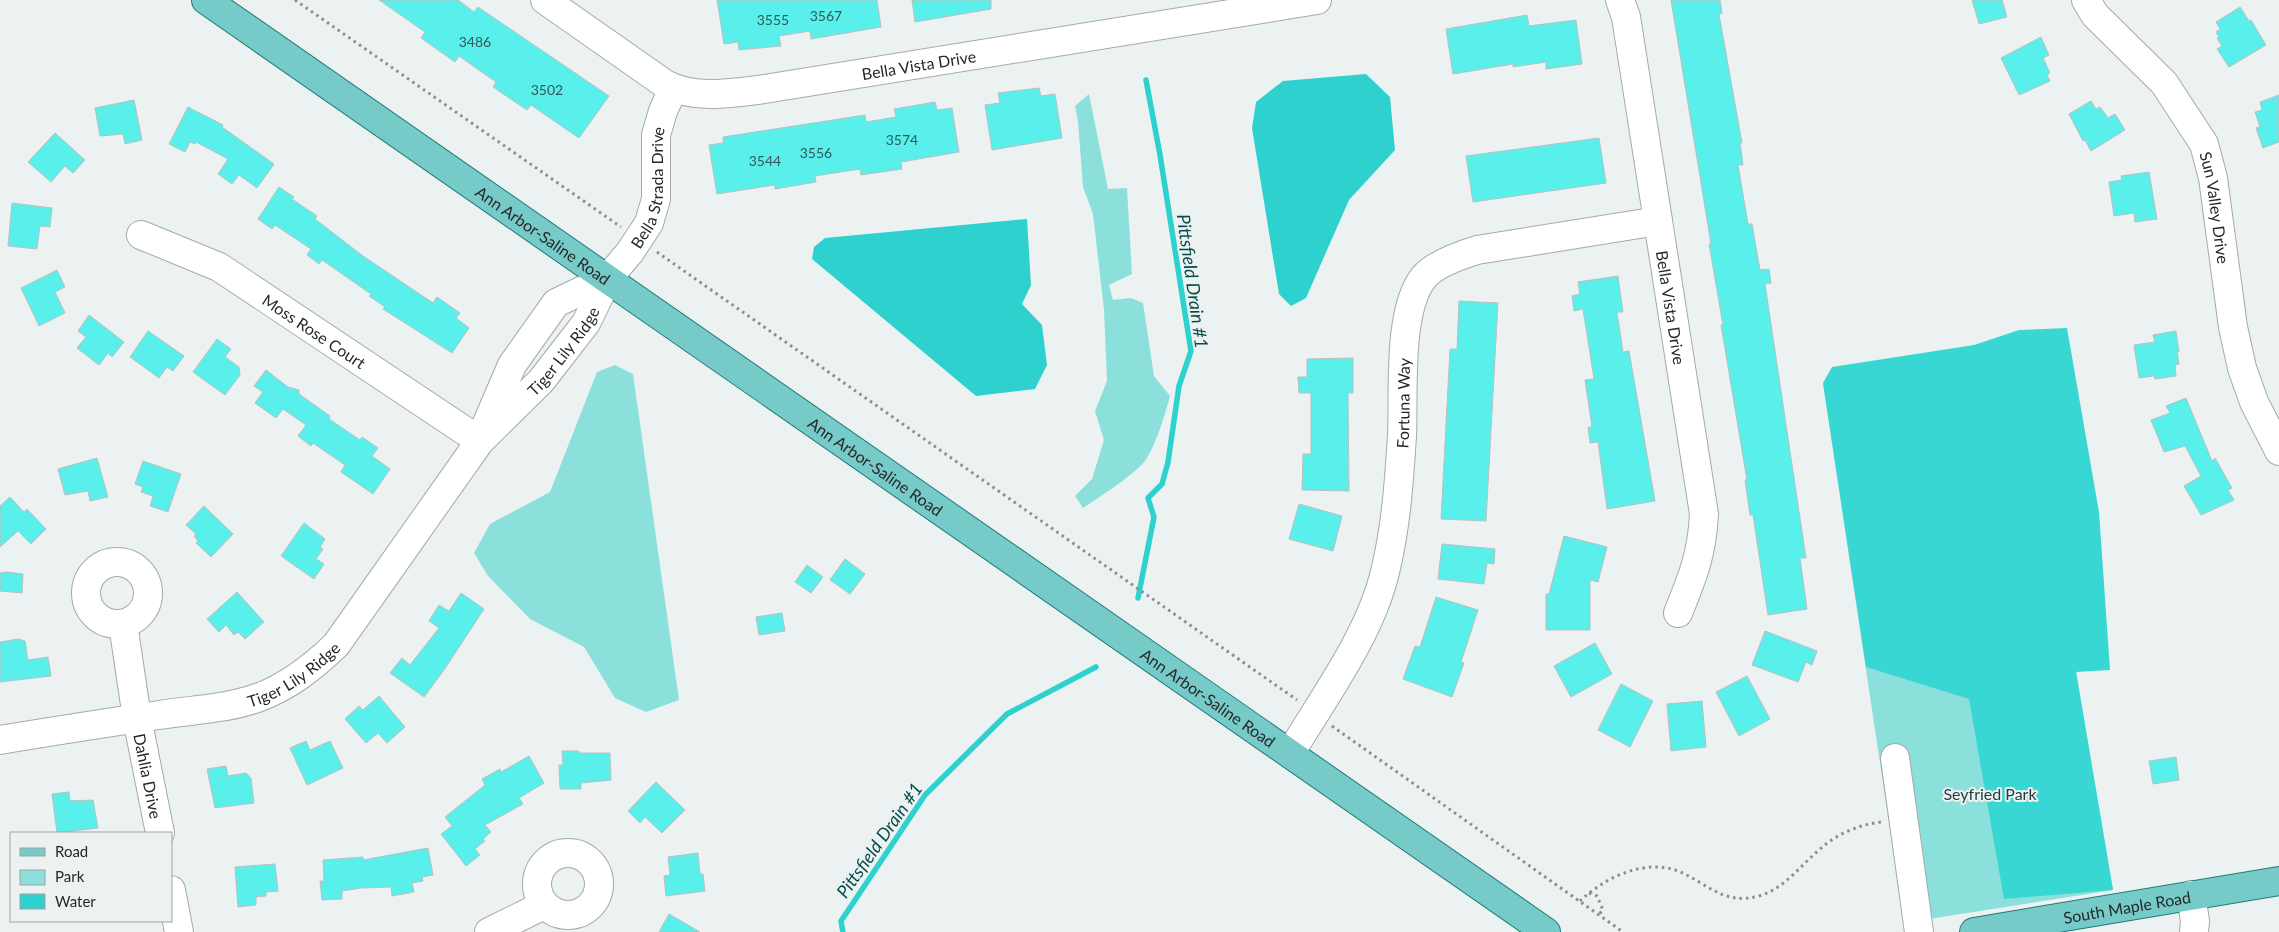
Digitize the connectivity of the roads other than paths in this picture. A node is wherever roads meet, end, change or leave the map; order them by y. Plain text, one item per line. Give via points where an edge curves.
1 (206, 0) edge
2 (545, 0) edge
3 (1317, 0) edge
4 (1620, 0) edge
5 (2086, 0) edge
6 (673, 89) junction
7 (1658, 221) junction
8 (141, 235) dead end
9 (608, 278) junction
10 (480, 441) junction
11 (2279, 451) edge
12 (1678, 613) dead end
13 (123, 624) dead end
14 (137, 718) junction
15 (0, 740) edge
16 (1291, 752) junction
17 (1895, 758) dead end
18 (160, 832) edge
19 (2279, 881) edge
20 (172, 895) edge
21 (2191, 895) junction
22 (544, 905) dead end
23 (2013, 928) edge
24 (180, 932) edge
25 (489, 932) edge
26 (1546, 932) edge
27 (1919, 932) edge
28 (1974, 932) edge
29 (2194, 932) edge

1 - 9 main road, Ann Arbor-Saline Road
2 - 6 street, Bella Vista Drive
3 - 6 street, Bella Vista Drive via 736,93 702,94
4 - 7 street, Bella Vista Drive via 1626,17
5 - 11 street, Sun Valley Drive via 2095,14 2164,82 2204,144 2213,178 2232,327 2242,368 2254,402
6 - 9 street, Bella Strada Drive via 656,136 656,200 649,223
7 - 12 street, Bella Vista Drive via 1704,514 1695,570
7 - 16 street, Fortuna Way via 1477,250 1452,258 1424,277 1409,306 1396,512 1385,573 1361,636
8 - 10 street, Moss Rose Court via 219,267
9 - 10 street, Tiger Lily Ridge via 586,323 542,381
9 - 10 street, Tiger Lily Ridge via 556,303 512,364
9 - 16 main road, Ann Arbor-Saline Road
10 - 14 street, Tiger Lily Ridge via 336,645 314,666 284,686 256,698 224,706
13 - 14 street, Dahlia Drive
14 - 15 street, Tiger Lily Ridge
14 - 18 street, Dahlia Drive
16 - 26 main road, Ann Arbor-Saline Road
17 - 27 street
19 - 21 main road, South Maple Road
20 - 24 street
21 - 23 main road, South Maple Road
21 - 29 street
22 - 25 street
23 - 28 main road, South Maple Road

